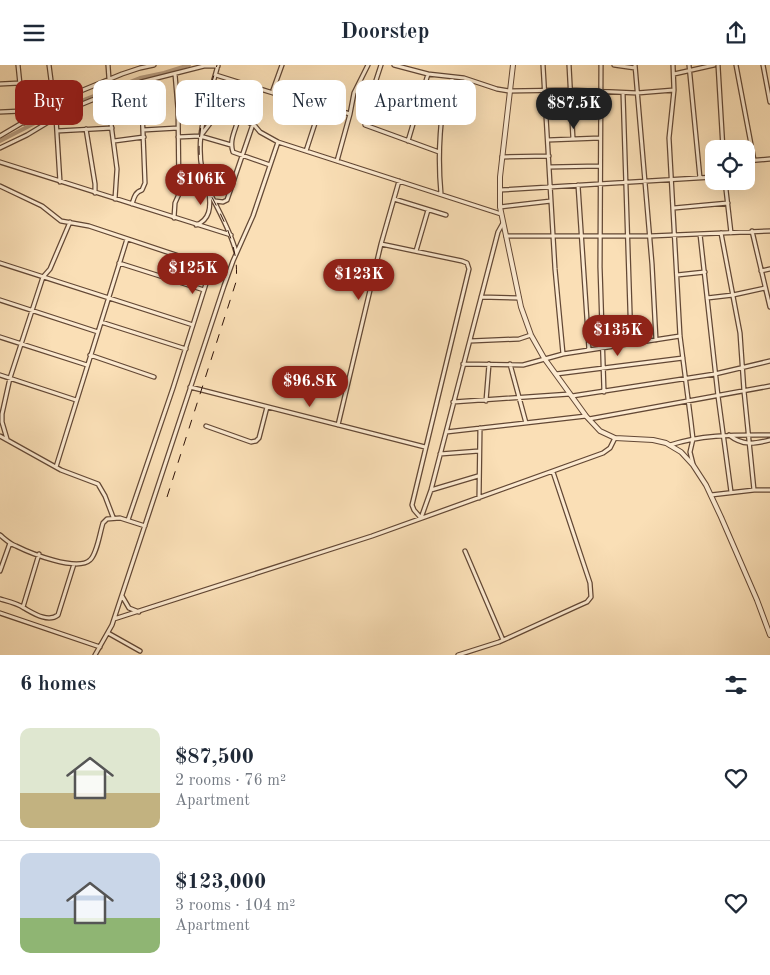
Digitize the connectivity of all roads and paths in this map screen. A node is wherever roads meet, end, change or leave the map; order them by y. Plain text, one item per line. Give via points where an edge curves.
1 (18, 65) edge
2 (49, 65) edge
3 (108, 65) edge
4 (154, 65) edge
5 (218, 65) edge
6 (282, 65) edge
7 (368, 65) edge
8 (381, 65) edge
9 (394, 65) edge
10 (514, 65) edge
11 (543, 65) edge
12 (569, 65) edge
13 (601, 65) edge
14 (614, 65) edge
15 (673, 65) edge
16 (689, 65) edge
17 (714, 65) edge
18 (718, 65) edge
19 (736, 65) edge
20 (763, 65) edge
21 (140, 66) edge
22 (635, 66) edge
23 (690, 70) junction
24 (175, 74) junction
25 (674, 74) junction
26 (216, 75) junction
27 (428, 75) junction
28 (453, 77) junction
29 (109, 79) junction
30 (20, 80) edge
31 (51, 80) edge
32 (150, 80) edge
33 (277, 80) edge
34 (15, 83) edge
35 (0, 84) edge
36 (83, 90) edge
37 (545, 90) junction
38 (571, 90) junction
39 (510, 91) junction
40 (674, 91) junction
41 (600, 92) junction
42 (273, 93) edge
43 (623, 93) junction
44 (637, 93) junction
45 (770, 102) edge
46 (15, 111) edge
47 (0, 112) edge
48 (346, 113) edge
49 (350, 114) junction
50 (20, 125) edge
51 (43, 125) edge
52 (57, 125) edge
53 (143, 125) edge
54 (208, 125) edge
55 (237, 125) edge
56 (252, 125) edge
57 (253, 125) edge
58 (314, 125) edge
59 (112, 127) joint
60 (178, 128) junction
61 (86, 129) junction
62 (143, 130) junction
63 (57, 131) junction
64 (0, 136) edge
65 (200, 136) junction
66 (144, 137) junction
67 (178, 137) junction
68 (600, 138) junction
69 (573, 139) junction
70 (548, 140) junction
71 (722, 140) edge
72 (750, 140) edge
73 (114, 141) junction
74 (408, 141) junction
75 (278, 142) junction
76 (231, 145) junction
77 (0, 148) edge
78 (306, 151) junction
79 (439, 152) junction
80 (241, 155) junction
81 (549, 156) junction
82 (502, 157) junction
83 (770, 159) edge
84 (755, 160) edge
85 (337, 161) junction
86 (0, 162) edge
87 (270, 165) junction
88 (600, 166) junction
89 (550, 167) junction
90 (700, 178) junction
91 (705, 178) edge
92 (672, 180) junction
93 (399, 181) junction
94 (60, 182) junction
95 (646, 182) junction
96 (625, 183) junction
97 (600, 184) junction
98 (578, 185) junction
99 (0, 186) edge
100 (551, 187) junction
101 (209, 190) junction
102 (500, 190) junction
103 (727, 190) edge
104 (95, 193) junction
105 (440, 194) junction
106 (115, 199) junction
107 (394, 199) junction
108 (215, 201) junction
109 (551, 201) junction
110 (728, 203) junction
111 (132, 204) junction
112 (500, 207) junction
113 (674, 208) junction
114 (428, 210) junction
115 (501, 214) junction
116 (446, 215) dead end
117 (174, 218) junction
118 (70, 222) junction
119 (503, 223) junction
120 (196, 225) junction
121 (752, 231) junction
122 (770, 231) edge
123 (721, 233) junction
124 (731, 233) junction
125 (700, 234) junction
126 (231, 235) junction
127 (675, 235) junction
128 (506, 236) junction
129 (554, 236) junction
130 (582, 236) junction
131 (600, 236) junction
132 (627, 236) junction
133 (650, 236) junction
134 (127, 239) junction
135 (382, 244) junction
136 (416, 251) junction
137 (236, 253) junction
138 (0, 263) edge
139 (119, 263) junction
140 (770, 269) edge
141 (761, 271) junction
142 (705, 272) junction
143 (677, 275) junction
144 (43, 277) junction
145 (765, 288) junction
146 (204, 290) junction
147 (733, 295) junction
148 (109, 297) junction
149 (481, 297) junction
150 (708, 298) junction
151 (519, 299) junction
152 (0, 300) edge
153 (770, 306) edge
154 (32, 310) junction
155 (101, 322) junction
156 (193, 325) junction
157 (98, 332) junction
158 (531, 335) junction
159 (680, 336) junction
160 (0, 337) edge
161 (656, 340) junction
162 (470, 341) junction
163 (631, 343) junction
164 (21, 344) junction
165 (602, 348) junction
166 (186, 349) junction
167 (589, 350) junction
168 (90, 355) junction
169 (563, 355) junction
170 (544, 358) junction
171 (683, 358) junction
172 (770, 361) edge
173 (464, 364) junction
174 (489, 364) junction
175 (510, 364) junction
176 (87, 365) junction
177 (743, 367) junction
178 (603, 368) junction
179 (556, 374) junction
180 (715, 374) junction
181 (0, 375) edge
182 (154, 377) dead end
183 (10, 378) junction
184 (685, 379) junction
185 (770, 386) edge
186 (190, 387) junction
187 (604, 391) junction
188 (744, 391) junction
189 (571, 395) junction
190 (718, 396) junction
191 (519, 399) junction
192 (76, 400) junction
193 (486, 401) junction
194 (688, 402) junction
195 (453, 403) junction
196 (266, 407) junction
197 (588, 417) junction
198 (526, 423) junction
199 (338, 425) junction
200 (206, 426) dead end
201 (480, 428) junction
202 (446, 432) junction
203 (724, 435) junction
204 (729, 435) junction
205 (748, 435) junction
206 (770, 435) edge
207 (0, 436) edge
208 (7, 439) junction
209 (615, 439) junction
210 (693, 439) junction
211 (770, 440) edge
212 (748, 444) junction
213 (670, 445) junction
214 (425, 447) junction
215 (479, 451) junction
216 (439, 454) junction
217 (693, 465) junction
218 (56, 467) junction
219 (553, 472) junction
220 (478, 476) junction
221 (431, 490) junction
222 (754, 490) junction
223 (770, 490) edge
224 (731, 492) junction
225 (711, 495) junction
226 (479, 498) junction
227 (113, 517) junction
228 (421, 518) junction
229 (128, 520) junction
230 (145, 526) junction
231 (0, 535) edge
232 (10, 543) junction
233 (465, 551) dead end
234 (39, 554) junction
235 (74, 564) junction
236 (0, 571) edge
237 (122, 597) junction
238 (0, 599) edge
239 (23, 607) junction
240 (140, 612) junction
241 (0, 613) edge
242 (114, 619) junction
243 (108, 633) junction
244 (770, 635) edge
245 (503, 640) junction
246 (100, 647) junction
247 (140, 651) dead end
248 (95, 655) edge
249 (458, 655) edge

1 - 30 street
2 - 31 street
3 - 29 street
4 - 21 street
5 - 24 street
5 - 26 street
6 - 33 street
7 - 49 street via 354,93
8 - 74 street via 364,117 365,125
9 - 27 street
10 - 39 street
11 - 37 street
12 - 38 street
13 - 41 street
14 - 22 street
15 - 25 street
16 - 23 street
17 - 23 street
18 - 71 street
19 - 72 street
20 - 45 street
21 - 29 street
22 - 44 street
23 - 25 street
23 - 90 street
24 - 32 street
24 - 60 street
25 - 40 street
26 - 42 street
26 - 65 street
27 - 28 street
27 - 74 street
28 - 39 street
28 - 79 street
29 - 36 street
34 - 35 street
37 - 38 street
37 - 39 street
37 - 70 street
38 - 41 street
38 - 69 street
39 - 82 street
40 - 44 street
40 - 92 street via 669,135
41 - 43 street
41 - 68 street
43 - 44 street
43 - 96 street
44 - 95 street
46 - 47 street
48 - 49 street
49 - 85 street
50 - 64 street
51 - 77 street
52 - 63 street
53 - 62 street
54 - 65 street
55 - 76 street
56 - 80 street
57 - 75 street
58 - 78 street
59 - 61 street
59 - 73 street
60 - 62 street
60 - 67 street
61 - 63 street
61 - 104 street
62 - 66 street
63 - 94 street
65 - 67 street
65 - 76 street
65 - 101 street via 201,160
66 - 73 street
66 - 111 street via 145,183 134,196
67 - 117 street via 179,194
68 - 69 street
68 - 88 street
69 - 70 street
70 - 81 street
73 - 106 street via 117,169
74 - 79 street
75 - 78 street
75 - 87 street
76 - 80 street via 233,152
78 - 85 street
79 - 105 street
80 - 87 street
80 - 108 street via 226,200
81 - 82 street
81 - 89 street
82 - 102 street
83 - 84 street
85 - 93 street
86 - 94 street
87 - 137 street via 253,216
88 - 89 street
88 - 97 street
89 - 100 street
90 - 91 street
90 - 92 street
92 - 95 street
92 - 113 street
93 - 105 street
93 - 107 street
94 - 104 street
95 - 96 street
95 - 133 street
96 - 97 street
96 - 132 street
97 - 98 street
97 - 131 street
98 - 100 street
98 - 130 street
99 - 118 street via 42,205 61,221
100 - 102 street
100 - 109 street
101 - 108 street
101 - 120 street via 209,213 204,222
102 - 112 street
103 - 110 street
104 - 106 street
105 - 115 street
106 - 111 street
107 - 114 street
107 - 135 street
108 - 126 street
109 - 112 street
109 - 129 street
110 - 113 street
110 - 124 street
111 - 117 street
112 - 115 street
113 - 127 street
114 - 116 street
114 - 136 street
115 - 119 street
117 - 120 street
118 - 134 street
118 - 144 street via 50,269
119 - 128 street
119 - 149 street
120 - 126 street
121 - 122 street
121 - 124 street
121 - 141 street
123 - 124 street
123 - 125 street
123 - 147 street
125 - 127 street
125 - 142 street
126 - 137 street
127 - 133 street
127 - 143 street
128 - 129 street
128 - 151 street
129 - 130 street
129 - 169 street
130 - 131 street
130 - 167 street
131 - 132 street
131 - 165 street
132 - 133 street
132 - 163 street
133 - 161 street
134 - 139 street
134 - 146 street via 209,266 211,271
135 - 136 street
135 - 199 street
136 - 214 street via 465,262 470,272
137 - 186 street
138 - 144 street
139 - 146 street
139 - 148 street
140 - 141 street
141 - 145 street
142 - 143 street
142 - 150 street
143 - 159 street
144 - 148 street
144 - 154 street
145 - 147 street
145 - 153 street
146 - 156 street
147 - 150 street
147 - 177 street
148 - 155 street
148 - 156 street
149 - 151 street
149 - 162 street
150 - 180 street
151 - 158 street
152 - 154 street
154 - 157 street
154 - 164 street
155 - 157 street
155 - 166 street
156 - 166 street
157 - 168 street
158 - 162 street via 519,339
158 - 170 street
159 - 161 street
159 - 171 street
160 - 164 street
161 - 163 street
162 - 173 street
163 - 165 street
164 - 176 street
164 - 183 street
165 - 167 street
165 - 178 street
166 - 229 street
167 - 169 street
168 - 176 street
168 - 182 street
169 - 170 street
170 - 175 street via 523,365
170 - 179 street
171 - 178 street
171 - 184 street
172 - 177 street
173 - 174 street
173 - 195 street
174 - 175 street
174 - 193 street
175 - 191 street
176 - 192 street
177 - 180 street
177 - 188 street
178 - 179 street
178 - 187 street
179 - 189 street
180 - 184 street
180 - 190 street
181 - 183 street
183 - 192 street
183 - 208 street via 2,414
184 - 187 street
184 - 194 street
185 - 188 street
186 - 196 street
186 - 230 street
187 - 189 street
188 - 190 street
188 - 205 street
189 - 191 street
189 - 197 street
190 - 194 street
190 - 203 street
191 - 193 street
191 - 198 street
192 - 218 street
193 - 195 street
194 - 197 street
194 - 210 street
195 - 202 street
196 - 199 street
196 - 200 street via 256,441
197 - 198 street
197 - 209 street via 600,431
198 - 201 street
199 - 214 street
201 - 202 street
201 - 215 street
202 - 216 street
203 - 204 street
203 - 210 street
203 - 224 street
204 - 205 street
204 - 212 street
205 - 206 street
205 - 212 street
207 - 208 street
208 - 218 street
209 - 213 street via 653,440
209 - 219 street via 603,453
210 - 213 street
210 - 217 street via 690,452
211 - 212 street
212 - 222 street
213 - 217 street
214 - 228 street via 412,505
215 - 216 street
215 - 220 street
216 - 221 street
217 - 225 street
218 - 227 street via 98,484
219 - 226 street
219 - 245 street via 590,583 591,597 578,607
220 - 221 street
220 - 226 street
221 - 228 street
222 - 223 street
222 - 224 street
224 - 225 street
225 - 244 street
226 - 228 street
227 - 229 street
227 - 235 street via 103,523 92,558
228 - 240 street
229 - 230 street
230 - 237 street
231 - 232 street
232 - 234 street
232 - 236 street
233 - 245 street
234 - 235 street via 53,561
234 - 239 street
235 - 239 street via 58,615 49,619 30,613
237 - 240 street via 129,608
237 - 242 street
238 - 239 street
240 - 242 street
241 - 246 street
242 - 243 street
243 - 246 street
243 - 247 street
245 - 249 street
246 - 248 street

